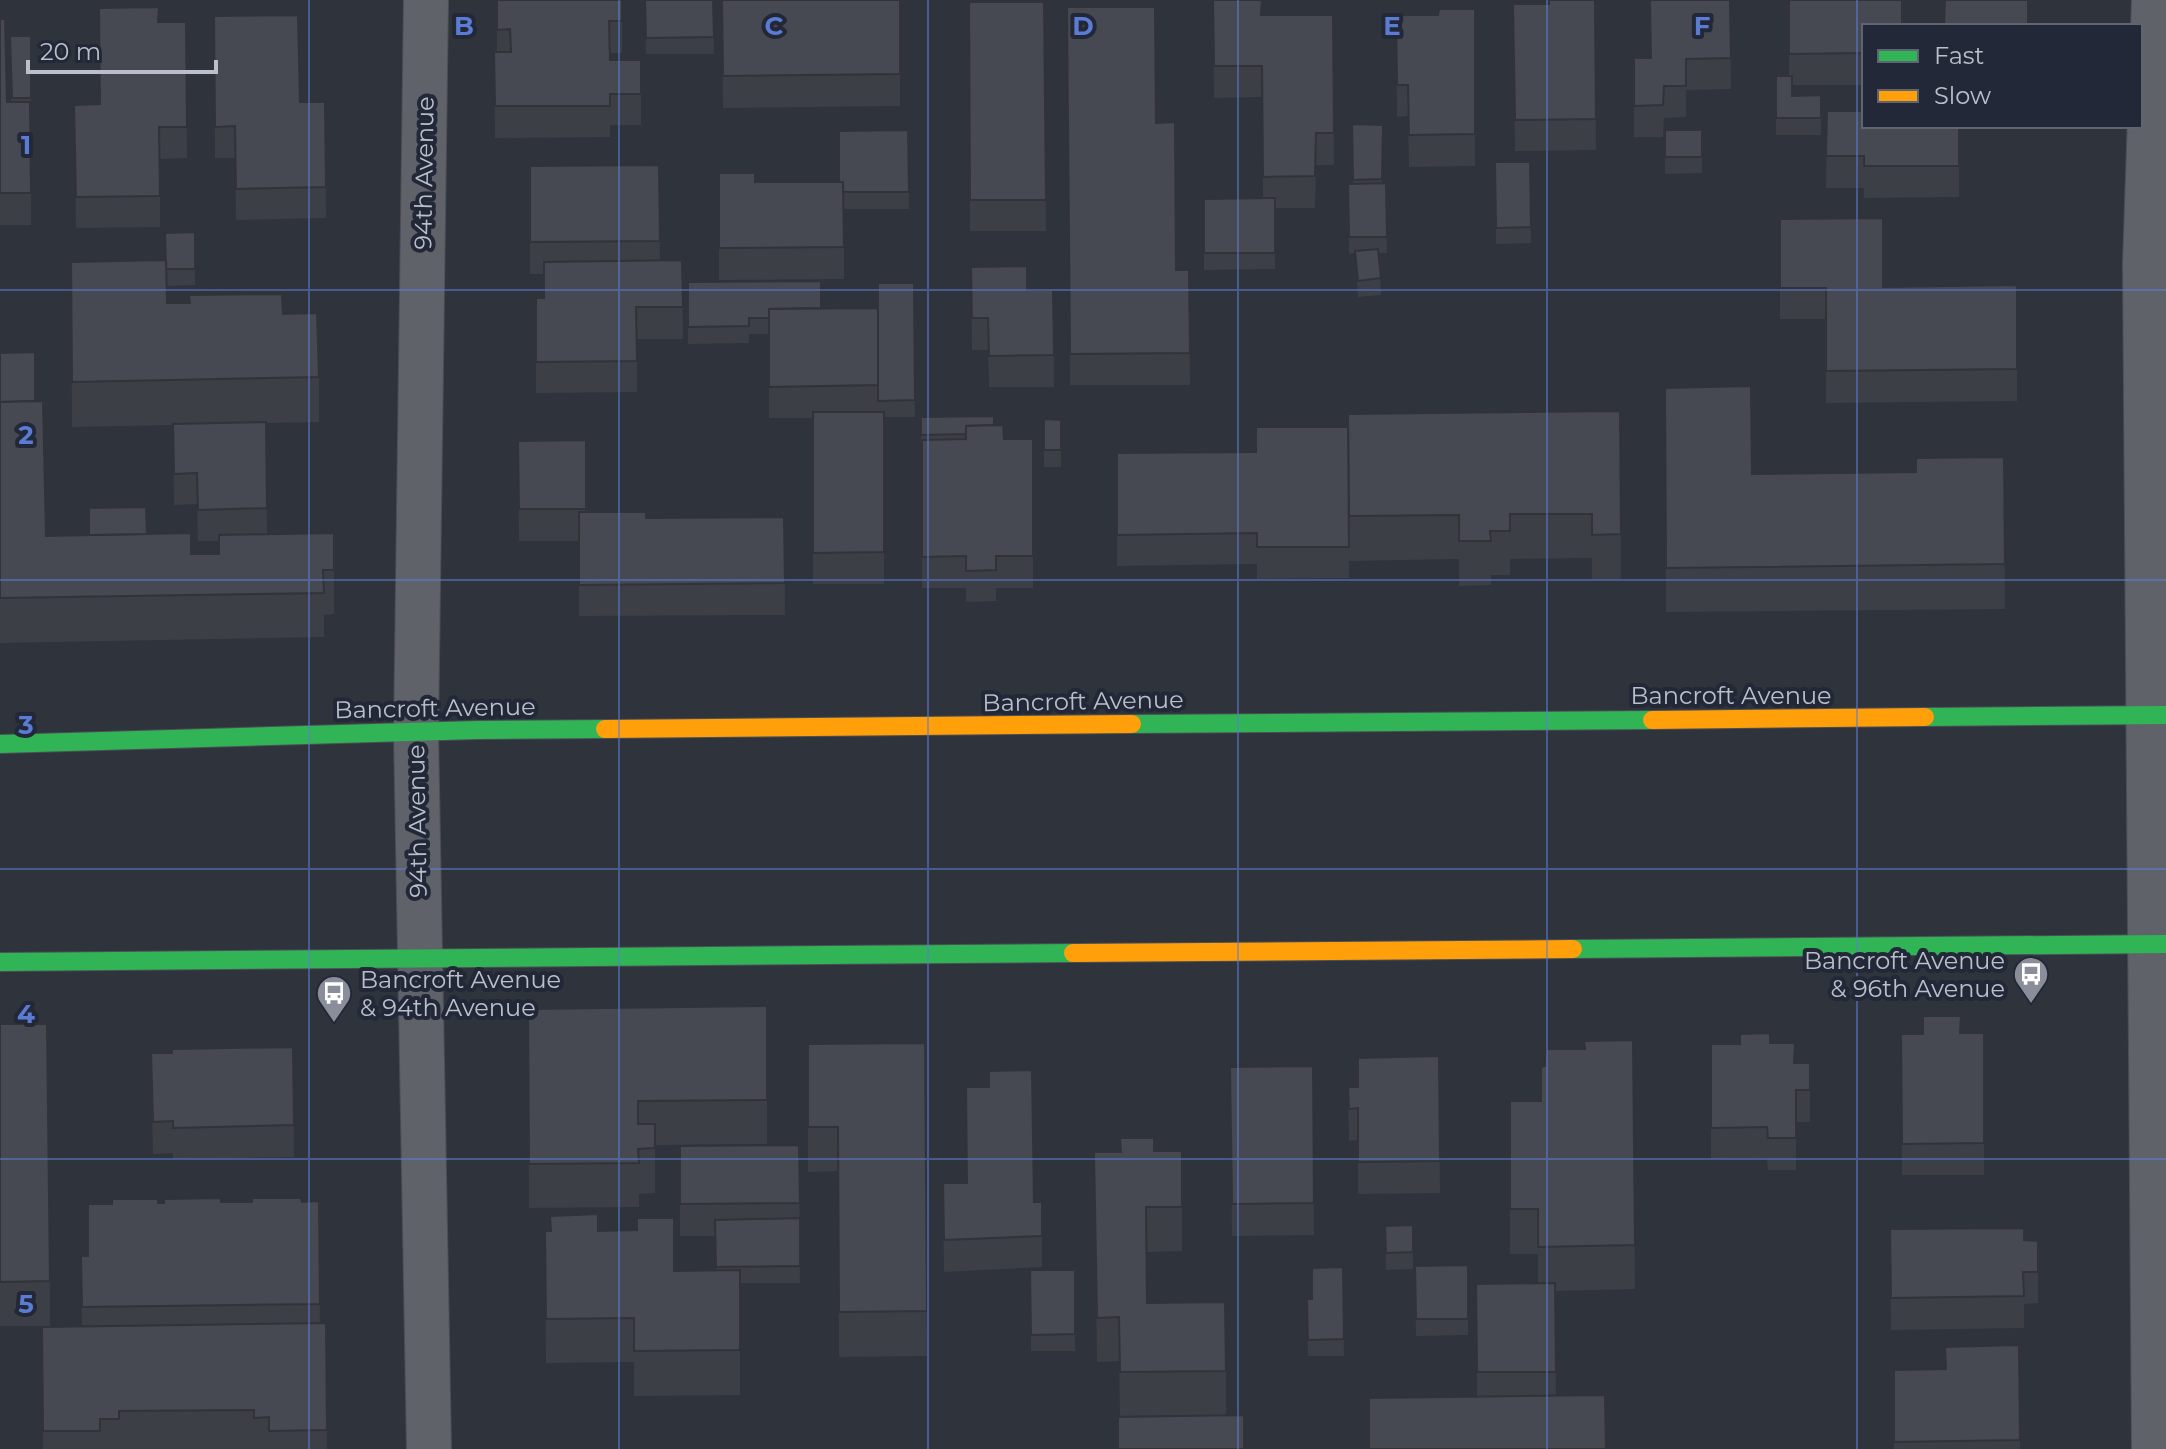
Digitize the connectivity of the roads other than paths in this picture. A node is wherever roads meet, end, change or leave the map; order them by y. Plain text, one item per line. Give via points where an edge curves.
1 (426, 0) edge
2 (2154, 0) edge
3 (2157, 715) edge
4 (416, 732) junction
5 (0, 744) edge
6 (2158, 944) edge
7 (419, 959) junction
8 (0, 962) edge
9 (429, 1449) edge
10 (2154, 1449) edge

1 - 4 street, 94th Avenue
2 - 3 street via 2145,264
3 - 4 main road, Bancroft Avenue
3 - 6 street
4 - 5 main road, Bancroft Avenue
4 - 7 street, 94th Avenue
6 - 7 main road
6 - 10 street
7 - 8 main road
7 - 9 street, 94th Avenue

